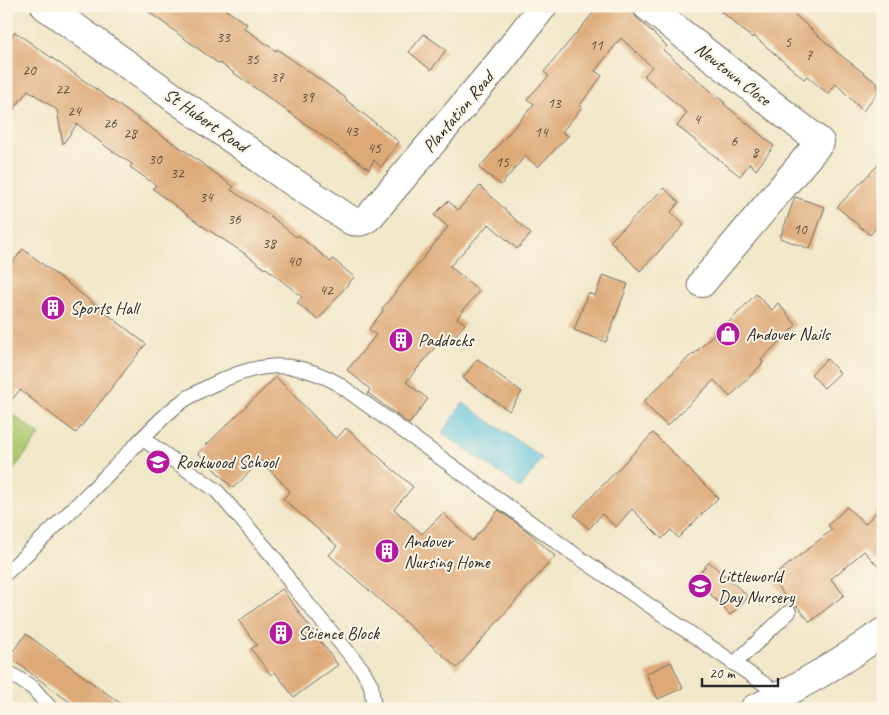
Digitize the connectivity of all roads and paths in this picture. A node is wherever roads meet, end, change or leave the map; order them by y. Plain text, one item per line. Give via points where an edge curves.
1 (45, 6) edge
2 (543, 6) edge
3 (647, 6) edge
4 (370, 216) joint
5 (702, 283) dead end
6 (143, 439) junction
7 (6, 573) edge
8 (788, 612) dead end
9 (883, 632) edge
10 (734, 664) junction
11 (6, 671) edge
12 (782, 696) junction
13 (52, 709) edge
14 (374, 709) edge
15 (754, 709) edge

1 - 4 street, St Hubert Road via 352,221 364,221
2 - 4 street, Plantation Road
3 - 5 street, Newtown Close via 827,134
6 - 7 lane
6 - 10 lane via 175,407 235,374 275,366 318,373
6 - 14 lane via 216,490 276,560 292,585 362,669 370,685
8 - 10 lane
9 - 12 street
10 - 12 lane
11 - 13 lane via 33,688
12 - 15 street

